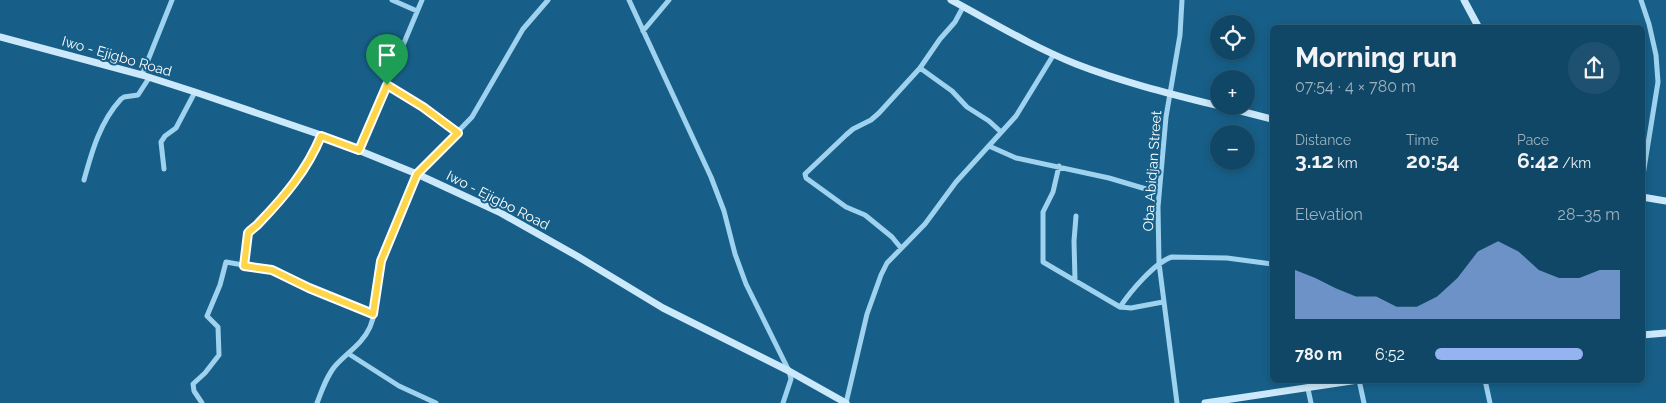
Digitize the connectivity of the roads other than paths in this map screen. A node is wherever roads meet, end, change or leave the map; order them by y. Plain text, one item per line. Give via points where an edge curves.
1 (172, 0) edge
2 (392, 0) edge
3 (422, 0) edge
4 (548, 0) edge
5 (628, 0) edge
6 (669, 0) edge
7 (951, 0) edge
8 (1182, 0) edge
9 (1464, 0) edge
10 (1641, 0) edge
11 (963, 6) junction
12 (417, 11) junction
13 (1477, 25) edge
14 (643, 31) junction
15 (0, 37) edge
16 (1054, 54) junction
17 (920, 68) junction
18 (145, 77) junction
19 (387, 85) junction
20 (195, 92) junction
21 (1169, 93) junction
22 (1210, 103) edge
23 (1255, 115) edge
24 (1270, 118) edge
25 (1001, 132) junction
26 (458, 133) junction
27 (321, 136) junction
28 (989, 146) junction
29 (359, 150) junction
30 (1645, 163) edge
31 (1059, 166) junction
32 (164, 169) dead end
33 (417, 174) junction
34 (84, 180) dead end
35 (1159, 188) junction
36 (1645, 198) edge
37 (1666, 201) edge
38 (1076, 216) dead end
39 (901, 248) junction
40 (1159, 263) junction
41 (1270, 264) edge
42 (244, 266) junction
43 (1075, 280) junction
44 (1163, 302) junction
45 (1120, 307) junction
46 (373, 314) junction
47 (1666, 334) edge
48 (1645, 335) edge
49 (349, 354) junction
50 (789, 371) junction
51 (1340, 383) edge
52 (1360, 383) edge
53 (1486, 383) edge
54 (1308, 388) junction
55 (202, 403) edge
56 (317, 403) edge
57 (436, 403) edge
58 (783, 403) edge
59 (846, 403) edge
60 (1177, 403) edge
61 (1205, 403) edge
62 (1311, 403) edge
63 (1364, 403) edge
64 (1490, 403) edge

1 - 18 street
2 - 12 street
3 - 12 street
4 - 26 street via 523,29 476,110
5 - 14 street
6 - 14 street
7 - 11 main road
8 - 21 street, Oba Abidjan Street via 1180,35
9 - 13 main road
10 - 30 street via 1656,55 1658,82
11 - 16 main road
11 - 17 street via 955,22
12 - 19 street
14 - 50 street via 711,177 746,284
15 - 18 main road, Iwo - Ejigbo Road
16 - 21 main road
16 - 25 street via 1016,116
17 - 25 street
17 - 39 street via 879,113 853,129 805,174 846,207 865,215
18 - 20 main road, Iwo - Ejigbo Road
18 - 34 street via 138,95 121,99 104,122
19 - 26 street
19 - 29 street
20 - 27 main road, Iwo - Ejigbo Road
20 - 32 street via 176,128 161,142
21 - 22 main road
21 - 35 street, Oba Abidjan Street
23 - 24 main road
25 - 28 street
26 - 33 street
27 - 29 main road, Iwo - Ejigbo Road
27 - 42 street via 304,171 258,226 248,233
28 - 31 street via 1016,158
28 - 39 street
29 - 33 main road, Iwo - Ejigbo Road
31 - 35 street via 1146,189
31 - 43 street via 1054,192 1043,212 1042,259
33 - 46 street via 381,261
33 - 50 main road, Iwo - Ejigbo Road via 485,204 663,308
35 - 40 street, Oba Abidjan Street
36 - 37 main road
38 - 43 street
39 - 59 street via 887,263 867,314
40 - 41 street via 1172,257 1227,258
40 - 44 street, Oba Abidjan Street
40 - 45 street
42 - 46 street via 272,270
42 - 55 street via 226,262 208,310 207,316 218,328 220,349 219,355 193,384
43 - 45 street
44 - 45 street
44 - 60 street, Oba Abidjan Street
46 - 49 street via 366,334
47 - 48 main road
49 - 56 street via 330,372
49 - 57 street via 399,386
50 - 58 street via 792,379
50 - 59 main road, Iwo - Ejigbo Road
51 - 54 main road
52 - 63 street
53 - 64 street
54 - 61 main road
54 - 62 street

